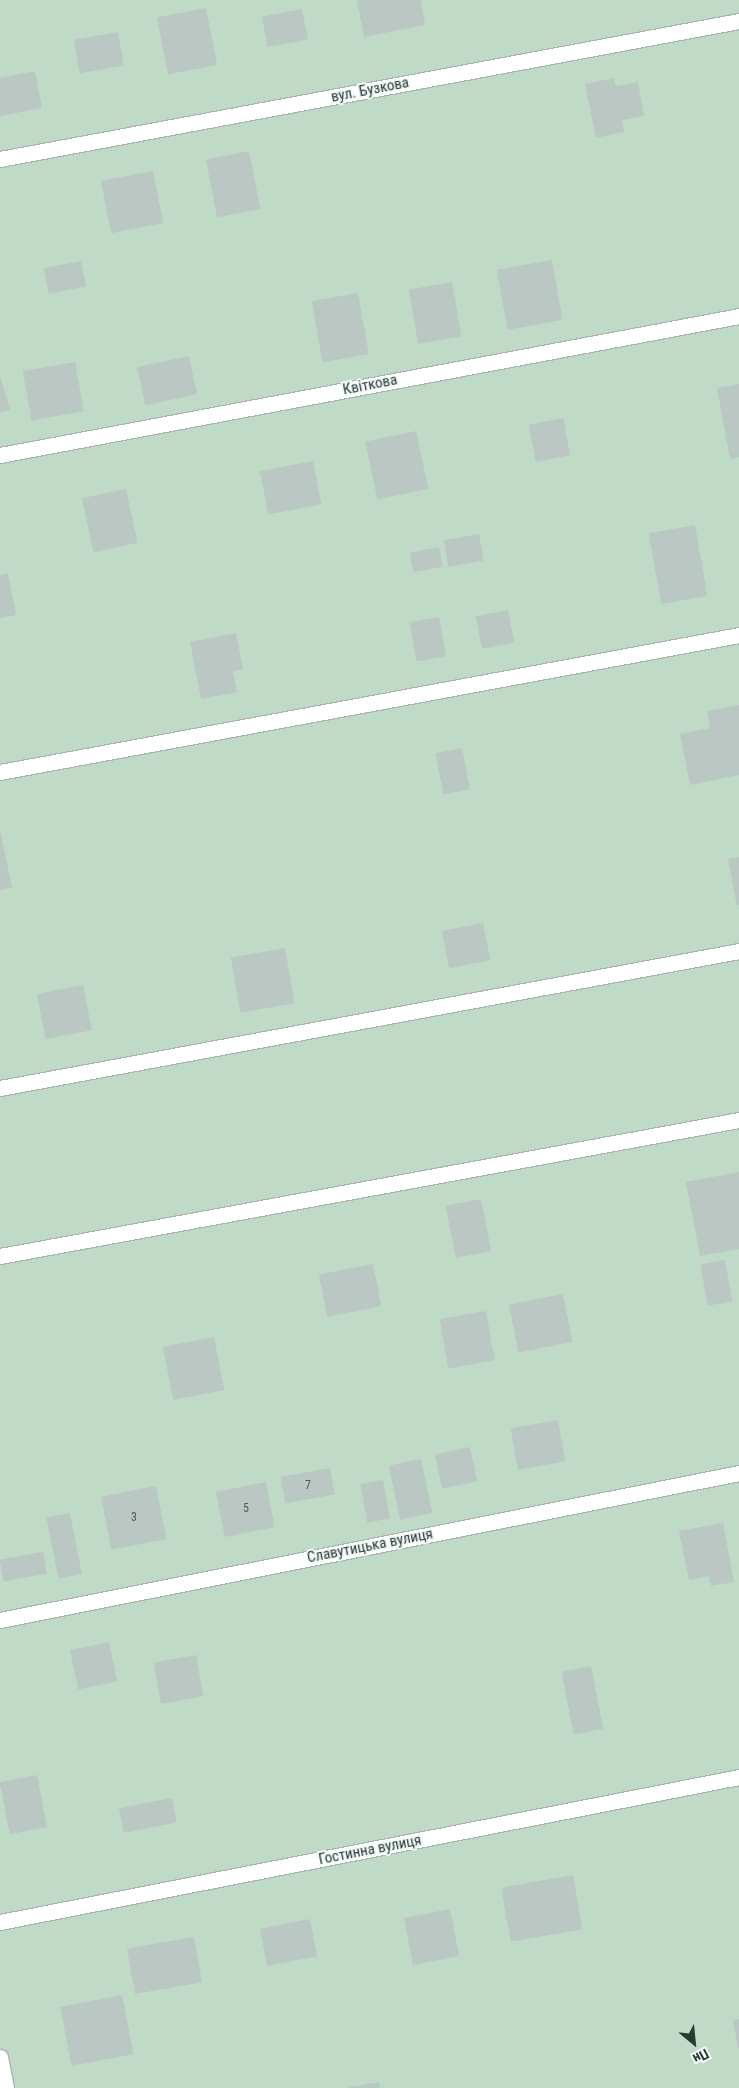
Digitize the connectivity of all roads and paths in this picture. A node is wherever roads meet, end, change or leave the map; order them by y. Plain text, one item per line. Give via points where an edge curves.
1 (739, 21) edge
2 (0, 159) edge
3 (739, 316) edge
4 (0, 455) edge
5 (739, 635) edge
6 (0, 772) edge
7 (739, 951) edge
8 (0, 1088) edge
9 (739, 1120) edge
10 (0, 1256) edge
11 (739, 1473) edge
12 (0, 1620) edge
13 (739, 1776) edge
14 (0, 1922) edge
15 (0, 2058) edge
16 (6, 2088) edge

1 - 2 street, вул. Бузкова
3 - 4 street, Квіткова
5 - 6 street
7 - 8 street
9 - 10 street
11 - 12 street, Славутицька вулиця
13 - 14 street, Гостинна вулиця
15 - 16 street

